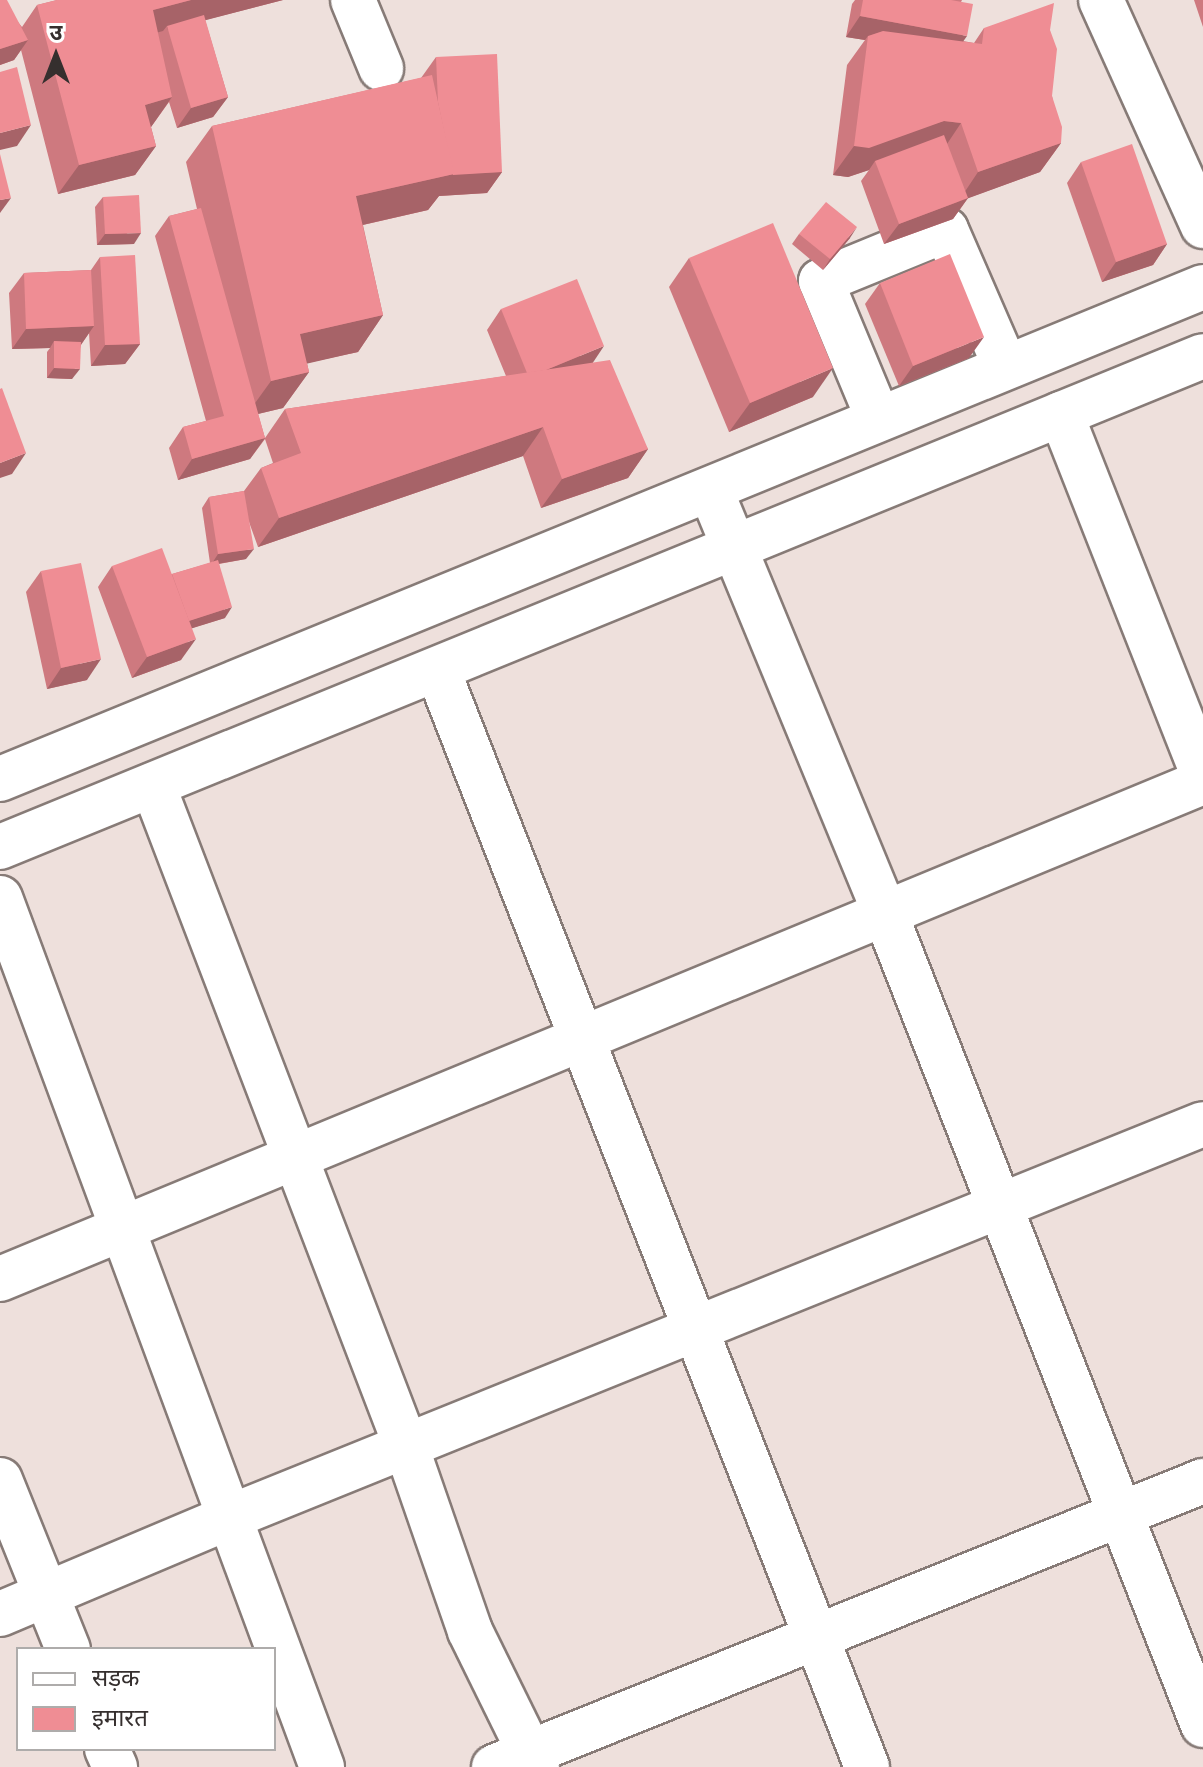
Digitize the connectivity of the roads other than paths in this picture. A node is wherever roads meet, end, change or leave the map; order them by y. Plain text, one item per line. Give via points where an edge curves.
1 (353, 0) edge
2 (1101, 0) edge
3 (381, 68) dead end
4 (1203, 226) edge
5 (1203, 287) edge
6 (1203, 356) edge
7 (1005, 366) junction
8 (1061, 414) junction
9 (878, 418) junction
10 (711, 491) junction
11 (736, 546) junction
12 (438, 671) junction
13 (1203, 775) edge
14 (0, 779) edge
15 (1203, 782) edge
16 (153, 785) junction
17 (0, 847) edge
18 (0, 898) edge
19 (885, 913) junction
20 (581, 1038) junction
21 (1203, 1124) edge
22 (295, 1155) junction
23 (1001, 1207) junction
24 (122, 1226) junction
25 (0, 1279) edge
26 (696, 1331) junction
27 (406, 1446) junction
28 (0, 1480) edge
29 (1203, 1481) edge
30 (1123, 1515) junction
31 (230, 1517) junction
32 (46, 1595) junction
33 (0, 1614) edge
34 (818, 1637) junction
35 (67, 1647) edge
36 (1203, 1725) edge
37 (520, 1762) edge
38 (322, 1767) edge
39 (867, 1767) edge

1 - 3 street
2 - 4 street
5 - 7 street
6 - 8 street
7 - 9 street
7 - 9 street via 946,230 821,281
8 - 11 street
8 - 13 street
9 - 10 street
10 - 11 street
10 - 14 street
11 - 12 street
11 - 19 street
12 - 16 street
12 - 20 street
15 - 19 street
16 - 17 street
16 - 22 street
18 - 24 street
19 - 20 street
19 - 23 street
20 - 22 street
20 - 26 street
21 - 23 street
22 - 24 street
22 - 27 street
23 - 26 street
23 - 30 street
24 - 25 street
24 - 31 street
26 - 27 street
26 - 34 street
27 - 31 street
27 - 37 street
28 - 32 street
29 - 30 street
30 - 34 street
30 - 36 street
31 - 32 street
31 - 38 street
32 - 33 street
32 - 35 street
34 - 37 street
34 - 39 street

